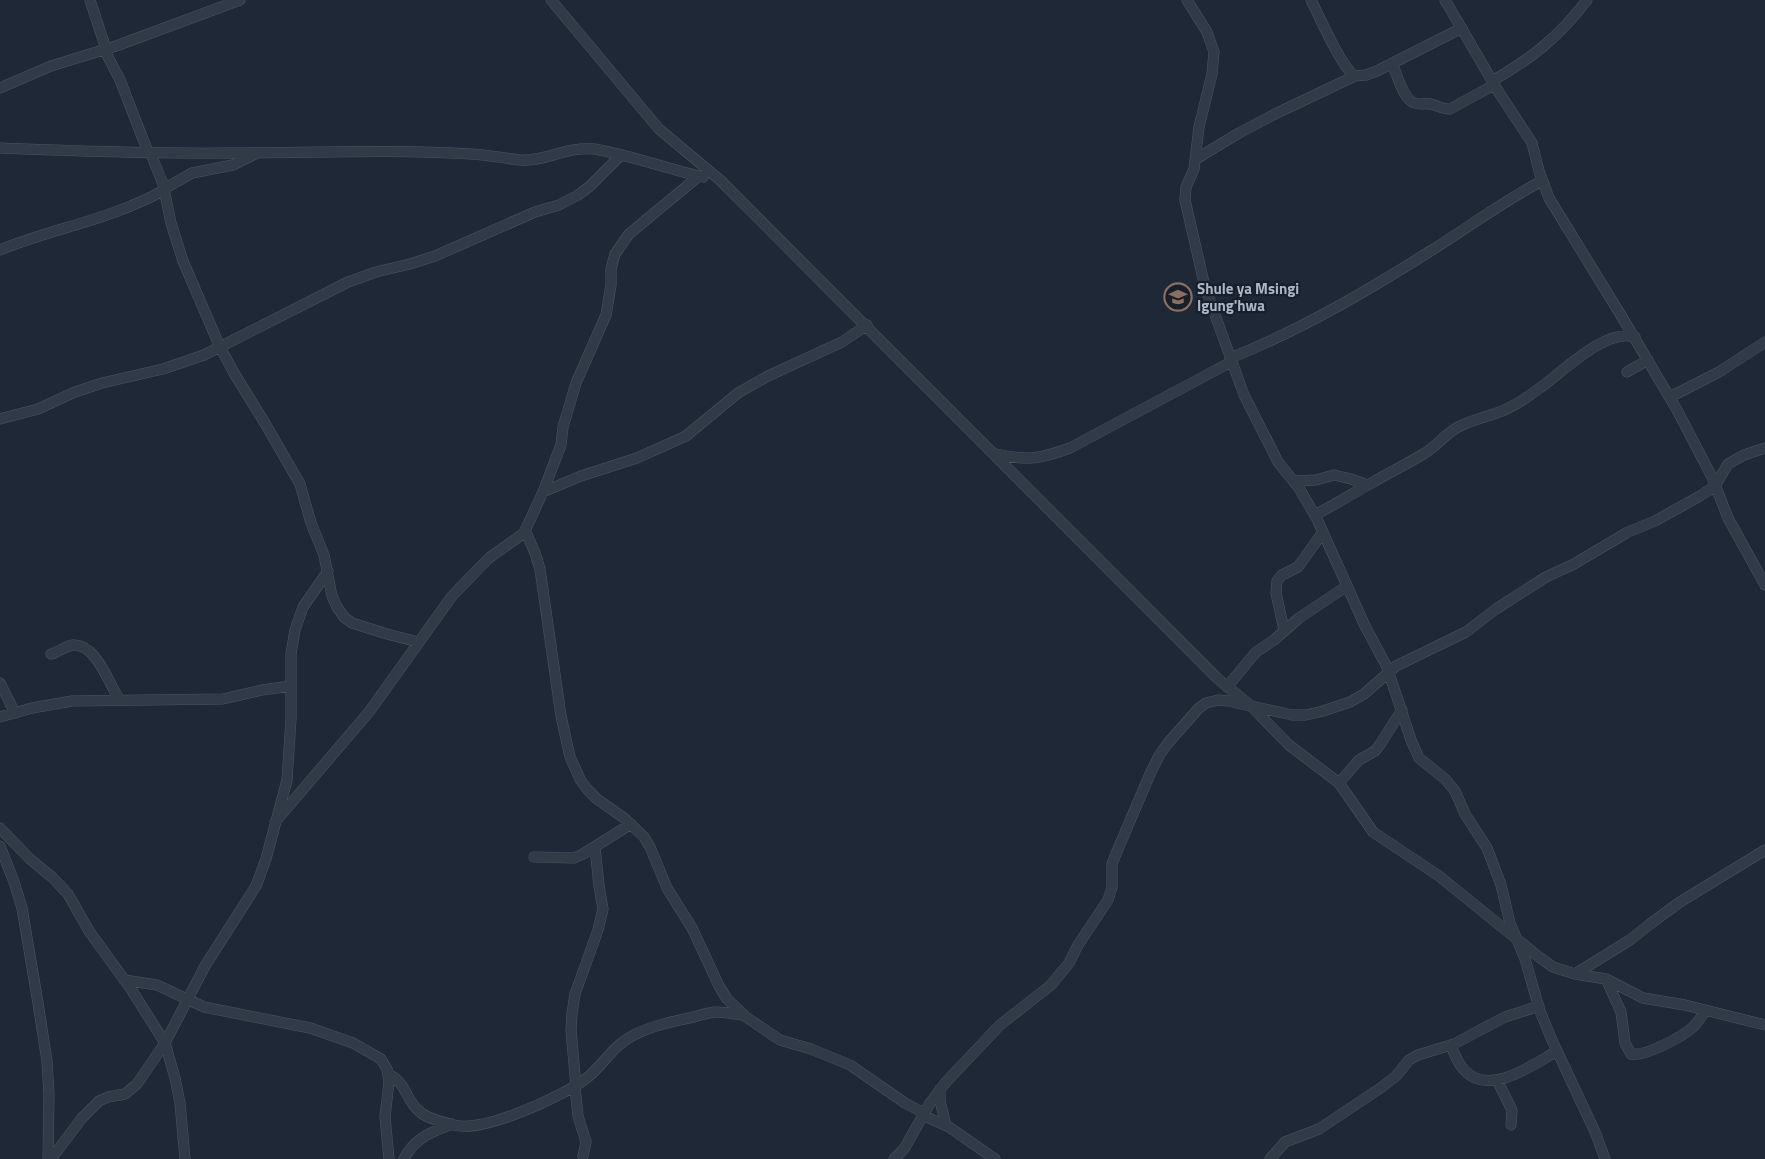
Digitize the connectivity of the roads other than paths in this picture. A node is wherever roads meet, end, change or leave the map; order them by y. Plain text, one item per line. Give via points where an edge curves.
1 (90, 0) edge
2 (240, 0) edge
3 (551, 0) edge
4 (1187, 0) edge
5 (1312, 0) edge
6 (1445, 0) edge
7 (1587, 0) edge
8 (1462, 28) junction
9 (105, 49) junction
10 (1392, 63) junction
11 (1355, 76) junction
12 (1493, 83) junction
13 (0, 88) edge
14 (0, 148) edge
15 (149, 152) junction
16 (256, 153) junction
17 (621, 154) junction
18 (1196, 159) junction
19 (699, 176) junction
20 (720, 180) junction
21 (1542, 181) junction
22 (164, 189) junction
23 (0, 250) edge
24 (867, 326) junction
25 (1635, 337) junction
26 (1765, 342) edge
27 (220, 347) junction
28 (1231, 360) junction
29 (1648, 360) junction
30 (1627, 372) dead end
31 (1670, 398) junction
32 (0, 419) edge
33 (1765, 448) edge
34 (995, 454) junction
35 (1294, 481) junction
36 (1367, 485) junction
37 (1715, 486) junction
38 (543, 492) junction
39 (1316, 515) junction
40 (525, 530) junction
41 (1324, 532) junction
42 (328, 571) junction
43 (1764, 579) edge
44 (1347, 586) junction
45 (1284, 630) junction
46 (418, 642) junction
47 (51, 654) dead end
48 (1389, 671) junction
49 (0, 683) edge
50 (290, 686) junction
51 (1227, 687) junction
52 (119, 699) junction
53 (1250, 705) junction
54 (1402, 710) junction
55 (15, 713) junction
56 (0, 717) edge
57 (1339, 783) junction
58 (275, 822) junction
59 (631, 824) junction
60 (0, 828) edge
61 (0, 846) edge
62 (595, 847) junction
63 (1765, 850) edge
64 (534, 856) dead end
65 (1514, 936) junction
66 (1576, 974) junction
67 (1606, 979) junction
68 (124, 980) junction
69 (189, 1000) junction
70 (1539, 1006) junction
71 (1705, 1010) junction
72 (744, 1015) junction
73 (1763, 1023) edge
74 (165, 1043) junction
75 (1451, 1045) junction
76 (1557, 1051) junction
77 (388, 1074) junction
78 (1497, 1080) junction
79 (575, 1086) junction
80 (940, 1089) junction
81 (923, 1114) junction
82 (452, 1124) junction
83 (946, 1125) junction
84 (1511, 1125) dead end
85 (583, 1156) dead end
86 (48, 1159) edge
87 (51, 1159) edge
88 (185, 1159) edge
89 (389, 1159) edge
90 (404, 1159) edge
91 (894, 1159) edge
92 (995, 1159) edge
93 (1270, 1159) edge
94 (1605, 1159) edge

1 - 9 street
2 - 9 street
3 - 20 street via 659,129
4 - 18 street via 1207,32 1214,52 1199,126
5 - 11 street via 1334,47
6 - 8 street
7 - 12 street via 1564,27 1530,58
8 - 10 street
8 - 12 street
9 - 13 street via 51,66
9 - 15 street
10 - 11 street via 1366,75
10 - 12 street via 1410,101 1444,109 1450,109
11 - 18 street via 1262,121
12 - 21 street via 1532,143
14 - 15 street
15 - 16 street
15 - 22 street
16 - 17 street via 472,154 522,160 576,149
16 - 22 street via 240,163 192,173
17 - 19 street
17 - 27 street via 578,196 435,256 348,282
18 - 28 street via 1185,200 1205,287
19 - 20 street
19 - 38 street via 629,234 615,254 606,315 576,383 561,445
20 - 24 street
21 - 25 street via 1560,218
21 - 28 street via 1312,321
22 - 23 street via 118,212
22 - 27 street via 183,261
24 - 34 street
24 - 38 street via 842,342 738,393 686,436 637,458
25 - 29 street
25 - 36 street via 1621,336 1599,346 1506,409 1456,428 1428,451
26 - 31 street
27 - 32 street via 163,369 114,379 38,409
27 - 42 street via 300,484
28 - 34 street via 1070,448 1043,458
28 - 35 street via 1244,395 1273,453
29 - 30 street
29 - 31 street
31 - 37 street
33 - 37 street via 1728,464
34 - 51 street
35 - 36 street via 1334,475
35 - 39 street
36 - 39 street
37 - 43 street via 1728,518
37 - 48 street via 1546,577 1466,632
38 - 40 street
39 - 41 street
40 - 46 street via 465,582
40 - 59 street via 540,569 570,757 586,789
41 - 44 street
41 - 45 street via 1298,567 1277,581
42 - 46 street via 332,596 344,617 352,623
42 - 50 street via 303,608 295,630
44 - 45 street
44 - 48 street
45 - 51 street via 1253,655
46 - 58 street via 369,712
47 - 52 street via 73,645 86,649 104,670
48 - 53 street via 1364,694 1323,711 1292,715
48 - 54 street
49 - 55 street
50 - 52 street via 223,699
50 - 58 street via 287,780
51 - 53 street
52 - 55 street via 72,701
53 - 57 street via 1289,745
53 - 80 street via 1218,700 1206,703 1168,743 1150,774 1119,845 1112,864 1112,887 1108,900 1069,963 1045,990 983,1041
54 - 57 street via 1375,751 1359,760
54 - 65 street via 1420,758 1455,791 1465,814 1487,848 1501,885
55 - 56 street
57 - 65 street via 1378,836 1439,876
58 - 69 street via 256,886 205,966
59 - 62 street
59 - 72 street via 650,847 667,888 692,928 718,986
60 - 68 street via 68,894 89,931
61 - 86 street via 22,908 38,1002 47,1061
62 - 64 street via 574,858
62 - 79 street via 603,909 575,994 571,1030
63 - 66 street via 1680,902 1630,940
65 - 66 street via 1553,966
65 - 70 street via 1525,959
66 - 67 street
67 - 71 street via 1643,998
67 - 71 street via 1619,1007 1625,1043 1631,1054 1645,1053 1689,1030
68 - 69 street via 157,984
68 - 74 street
69 - 74 street
69 - 77 street via 204,1007 310,1028 341,1039 381,1059
70 - 75 street via 1506,1017
70 - 76 street
71 - 73 street
72 - 79 street via 715,1012 636,1034 622,1041
72 - 81 street via 780,1040 850,1065
74 - 87 street via 137,1084 125,1094 99,1101
74 - 88 street via 180,1103
75 - 78 street via 1468,1074 1488,1081
75 - 93 street via 1413,1058 1377,1091 1319,1130 1285,1142
76 - 78 street via 1516,1074
76 - 94 street
77 - 82 street via 403,1086 419,1112
77 - 89 street via 385,1117
78 - 84 street via 1512,1110
79 - 82 street via 525,1111 478,1126
79 - 85 street via 578,1116 586,1142
80 - 81 street
80 - 83 street
81 - 83 street
81 - 91 street
82 - 90 street via 420,1138
83 - 92 street

